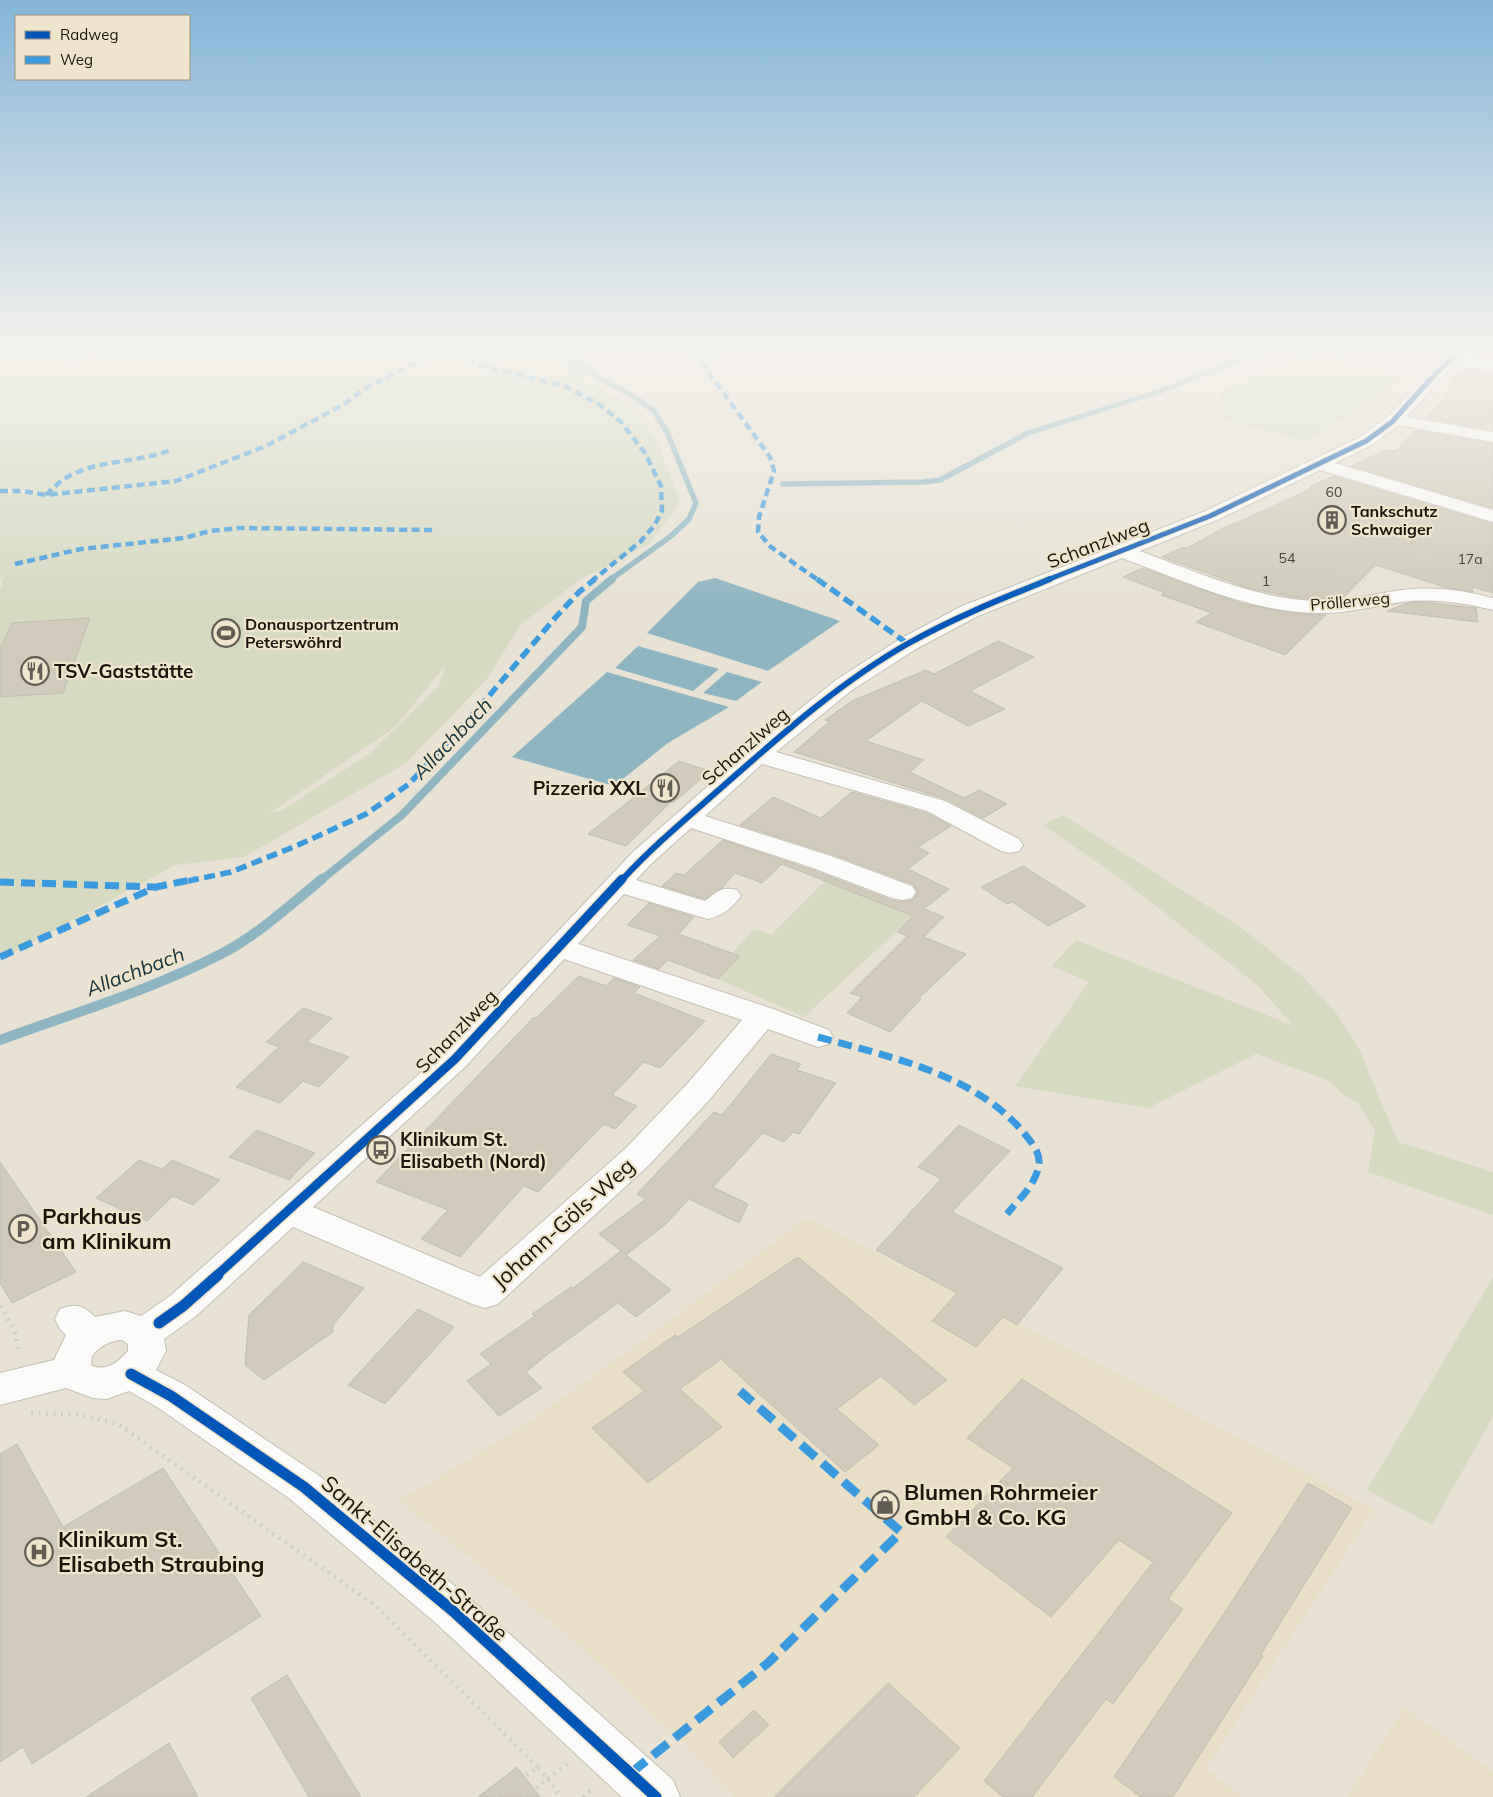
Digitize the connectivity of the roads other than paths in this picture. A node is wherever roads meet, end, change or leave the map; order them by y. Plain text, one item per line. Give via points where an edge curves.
1 (1375, 436) edge
2 (1319, 464) junction
3 (1493, 516) edge
4 (1124, 552) junction
5 (1493, 604) edge
6 (758, 755) junction
7 (686, 818) junction
8 (1010, 844) dead end
9 (617, 883) junction
10 (902, 892) dead end
11 (726, 896) dead end
12 (557, 948) junction
13 (762, 1016) junction
14 (818, 1037) dead end
15 (289, 1211) junction
16 (143, 1334) junction
17 (131, 1374) junction
18 (34, 1382) edge
19 (656, 1797) edge

1 - 2 street, Schanzlweg
2 - 3 street
2 - 4 street, Schanzlweg via 1210,516
4 - 5 street, Pröllerweg via 1234,592 1288,604 1318,607 1424,595 1454,596
4 - 6 street, Schanzlweg via 970,611 908,644 844,685
6 - 7 street, Schanzlweg
6 - 8 street, Schanzlweg via 936,806
7 - 9 street, Schanzlweg
7 - 10 street
9 - 11 street via 708,910 720,904
9 - 12 street, Schanzlweg
12 - 13 street
12 - 15 street, Schanzlweg via 455,1058
13 - 14 street
13 - 15 street, Johann-Göls-Weg via 699,1091 638,1156 485,1294
15 - 16 street, Schanzlweg via 183,1306
16 - 17 street via 148,1349 140,1366
16 - 18 street via 136,1328 119,1326 101,1329 82,1327 72,1364
17 - 18 street via 120,1380 96,1384 78,1377
17 - 19 street, Sankt-Elisabeth-Straße via 170,1396 304,1487 453,1611

